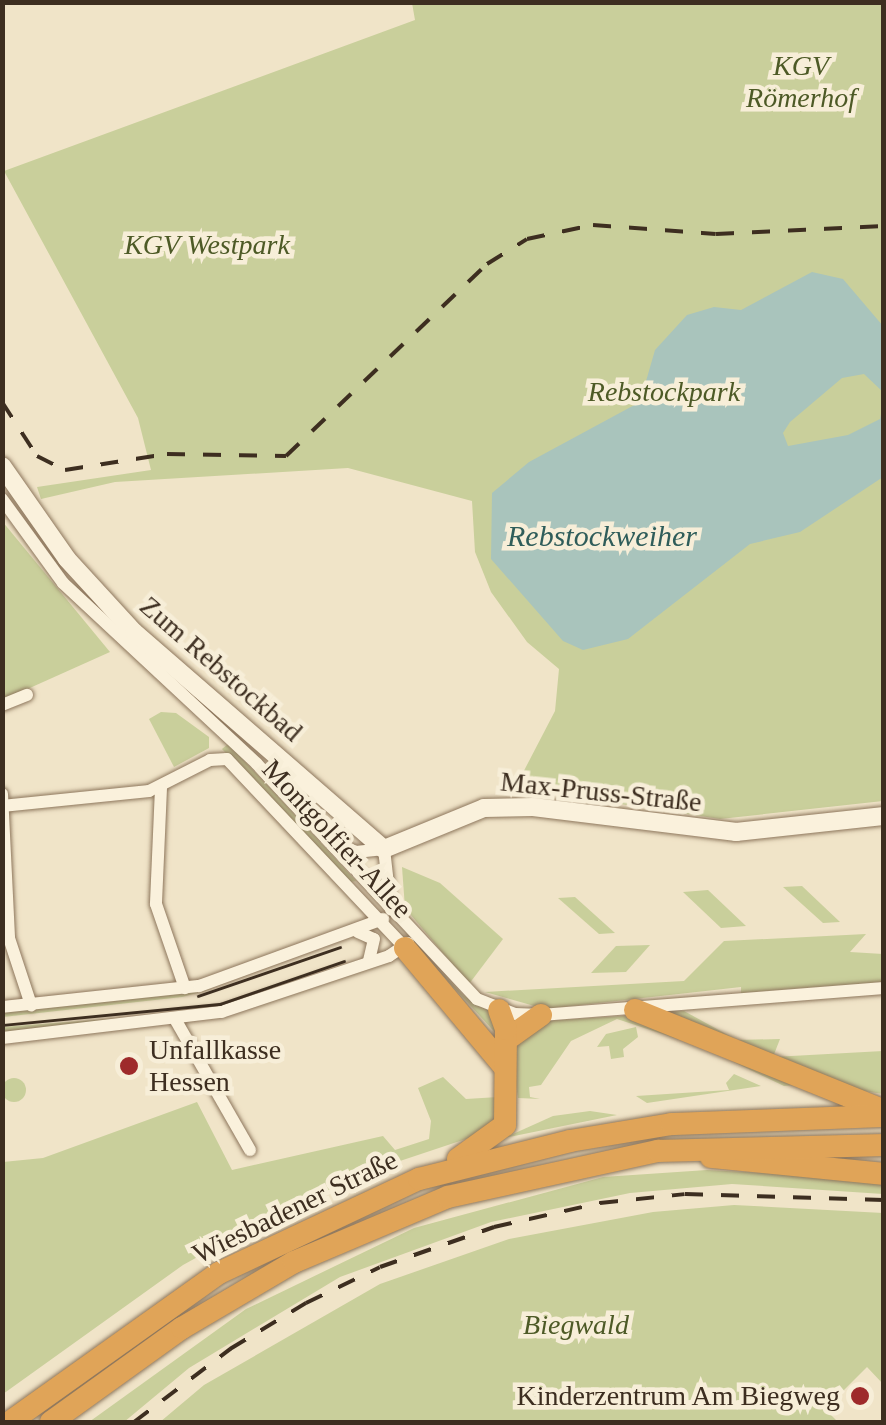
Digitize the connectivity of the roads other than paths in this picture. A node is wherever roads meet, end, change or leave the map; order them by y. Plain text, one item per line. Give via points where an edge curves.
1 (2, 466) edge
2 (2, 499) edge
3 (27, 694) dead end
4 (2, 705) edge
5 (161, 788) junction
6 (3, 802) edge
7 (881, 822) edge
8 (324, 836) junction
9 (384, 849) junction
10 (392, 910) junction
11 (380, 921) junction
12 (358, 932) junction
13 (407, 939) junction
14 (369, 961) junction
15 (185, 988) junction
16 (884, 988) edge
17 (30, 1005) junction
18 (2, 1008) edge
19 (499, 1010) junction
20 (635, 1010) junction
21 (541, 1016) junction
22 (175, 1018) junction
23 (2, 1038) edge
24 (506, 1040) junction
25 (503, 1064) junction
26 (884, 1113) edge
27 (884, 1145) edge
28 (250, 1150) dead end
29 (658, 1151) junction
30 (884, 1174) edge
31 (419, 1178) junction
32 (10, 1422) edge
33 (51, 1422) edge

1 - 9 main road, Zum Rebstockbad via 67,559 134,632
2 - 8 street via 62,583 257,764
3 - 4 street
5 - 6 street, Montgolfier-Allee
5 - 11 street, Montgolfier-Allee via 210,760 227,759
5 - 15 street via 156,904
6 - 17 street via 9,938
7 - 9 main road, Max-Pruss-Straße via 736,832 533,806 484,808
8 - 9 street via 356,852
8 - 10 street
9 - 10 street
10 - 11 street
10 - 13 street
11 - 12 street
11 - 13 street, Montgolfier-Allee
12 - 14 street via 374,939
12 - 15 street
13 - 14 street
13 - 19 street via 457,984
13 - 25 highway
14 - 22 street via 230,1010
15 - 17 street
16 - 20 street
17 - 18 street
19 - 21 street
19 - 24 highway
20 - 21 street
20 - 26 highway
21 - 24 highway
22 - 23 street
22 - 28 street
24 - 25 highway
25 - 31 highway via 507,1111 498,1135
26 - 31 highway, Wiesbadener Straße via 658,1126
27 - 29 highway, Wiesbadener Straße
29 - 30 highway
29 - 33 highway, Wiesbadener Straße via 490,1184 351,1235 182,1328
31 - 32 highway, Wiesbadener Straße via 219,1273

